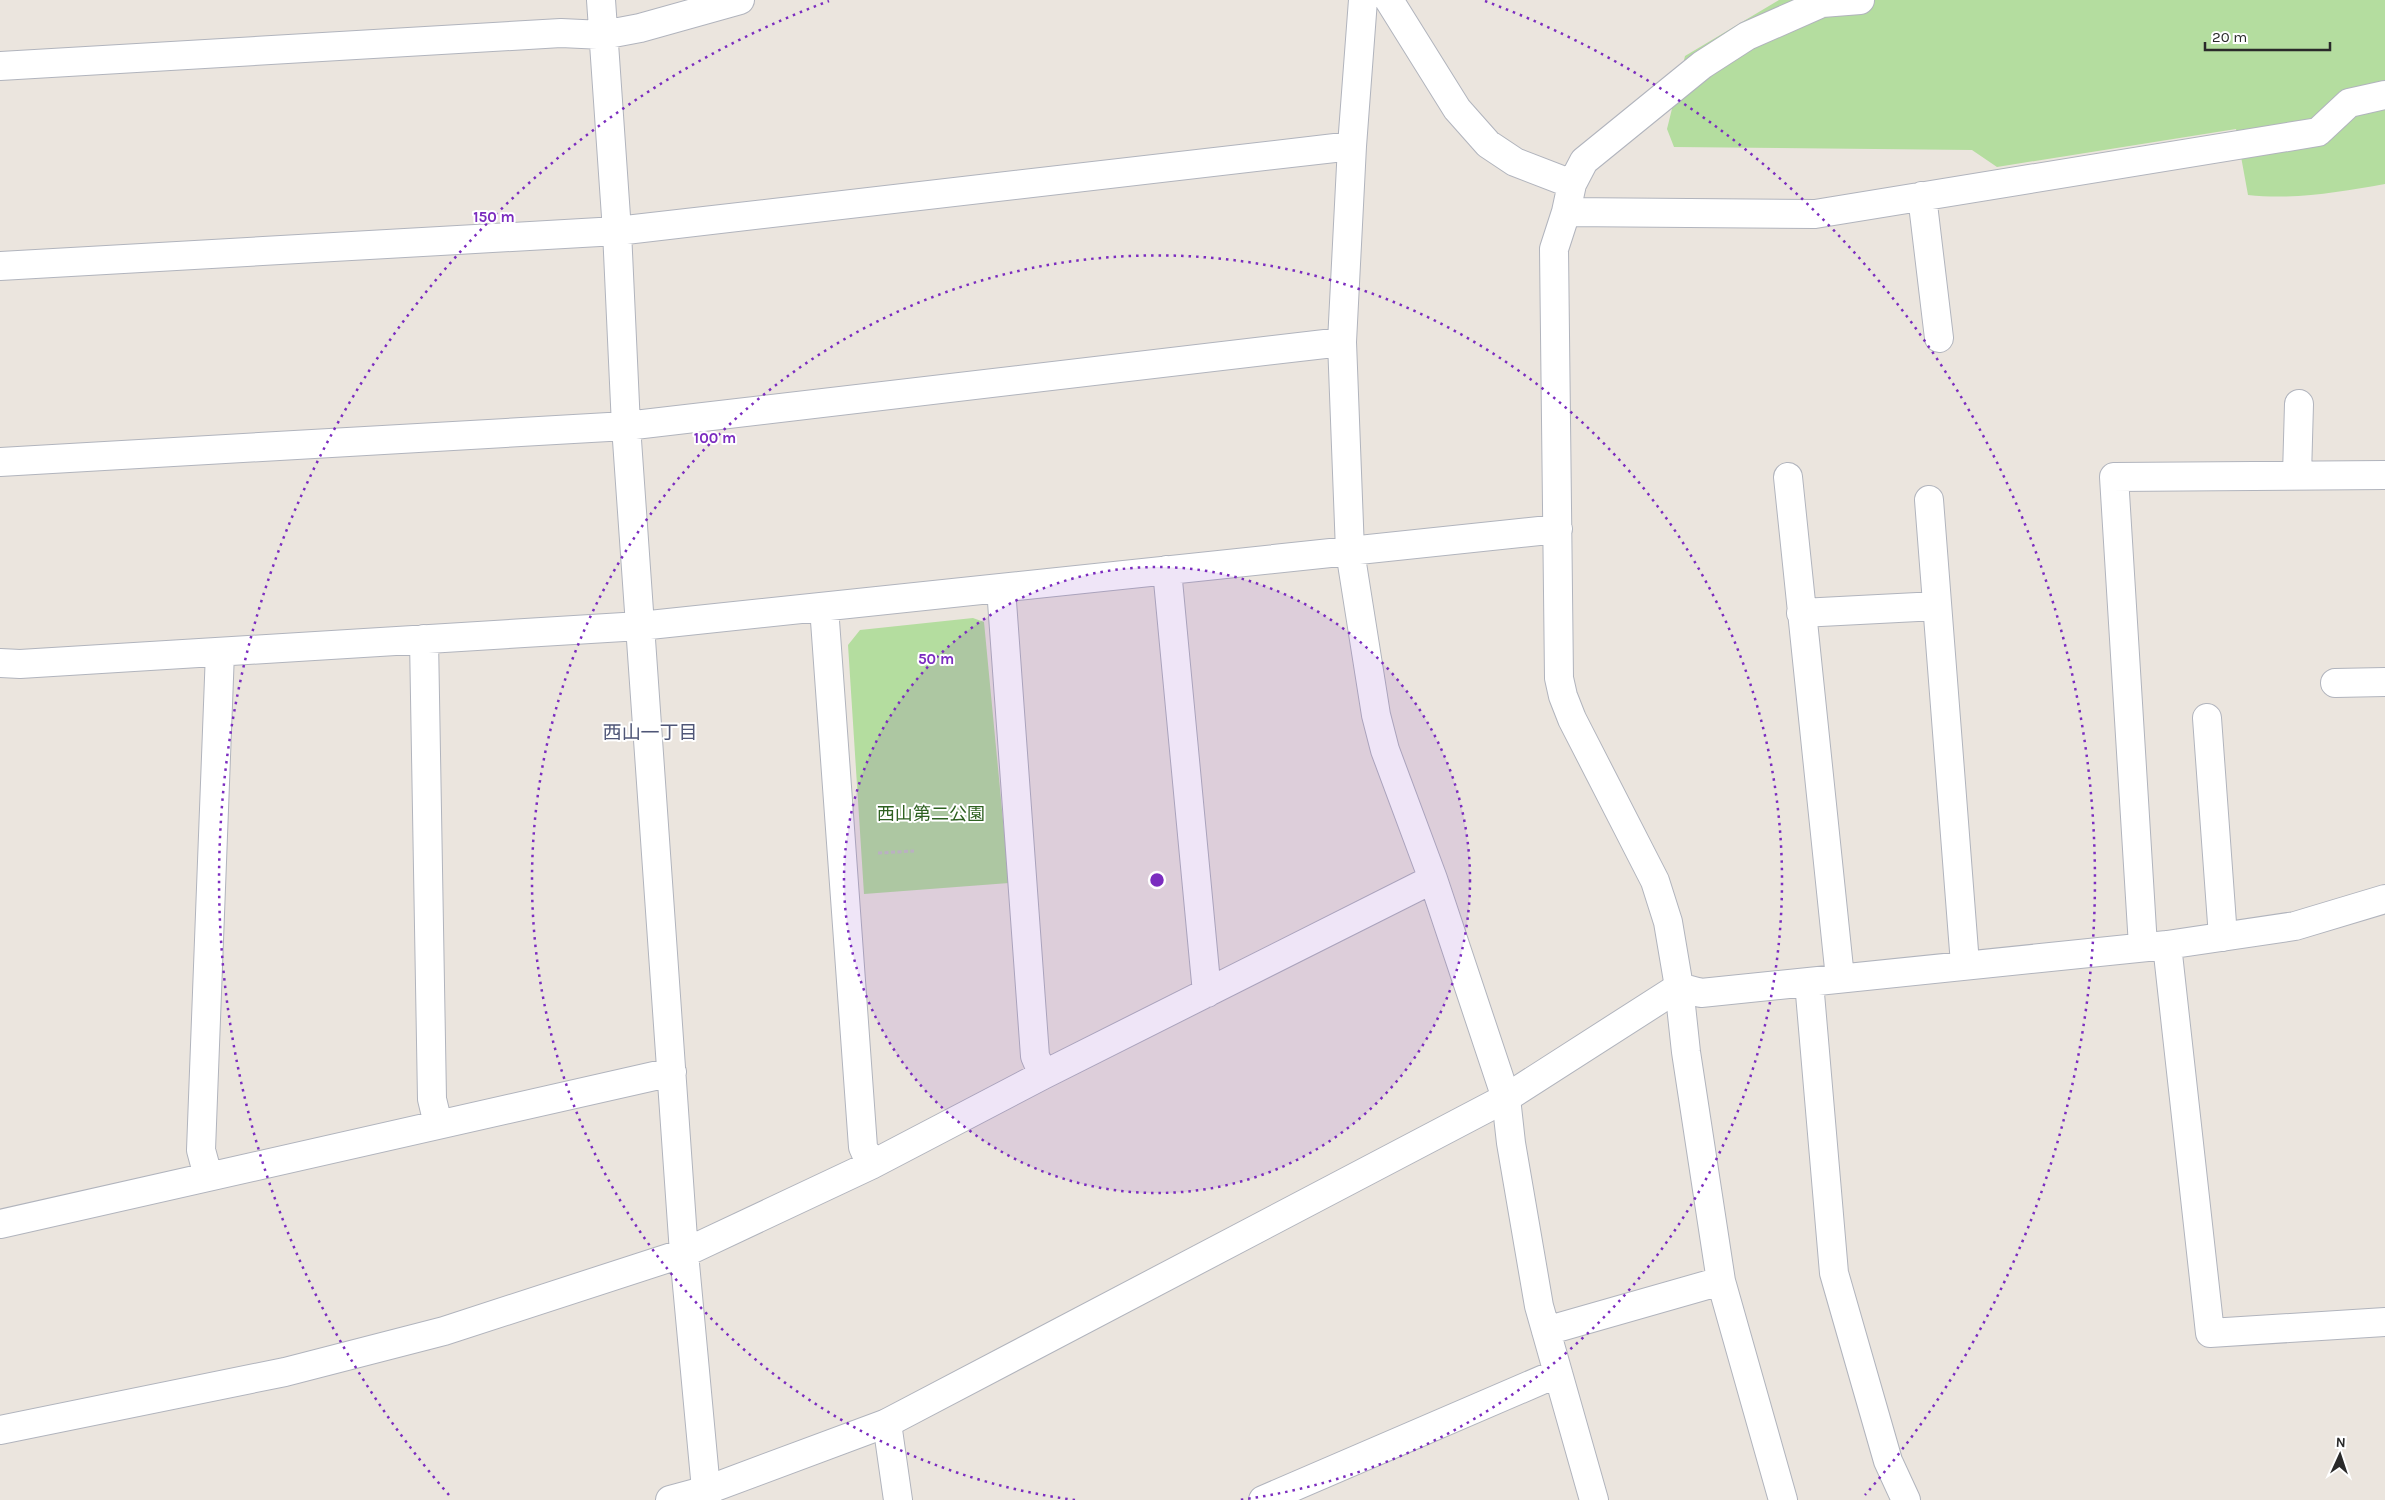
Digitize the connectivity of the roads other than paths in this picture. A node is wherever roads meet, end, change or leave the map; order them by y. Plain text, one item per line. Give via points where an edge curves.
1 (601, 0) edge
2 (740, 0) edge
3 (1363, 0) edge
4 (1389, 0) edge
5 (1860, 0) edge
6 (603, 36) junction
7 (0, 66) edge
8 (2385, 96) edge
9 (1352, 146) junction
10 (1572, 184) junction
11 (1922, 196) junction
12 (1566, 212) junction
13 (617, 231) junction
14 (0, 266) edge
15 (1939, 338) dead end
16 (1342, 342) junction
17 (2299, 404) dead end
18 (626, 426) junction
19 (0, 462) edge
20 (2296, 475) junction
21 (2385, 475) edge
22 (1788, 477) dead end
23 (1929, 500) dead end
24 (1558, 529) junction
25 (1350, 551) junction
26 (1167, 570) junction
27 (1001, 588) junction
28 (1937, 606) junction
29 (824, 607) junction
30 (1801, 613) junction
31 (640, 626) junction
32 (424, 639) junction
33 (220, 652) junction
34 (0, 663) edge
35 (2385, 682) edge
36 (2335, 684) dead end
37 (2207, 718) dead end
38 (1433, 879) junction
39 (2385, 899) edge
40 (2223, 937) junction
41 (2155, 945) junction
42 (1965, 964) junction
43 (1840, 978) junction
44 (1809, 982) junction
45 (1679, 987) junction
46 (1207, 993) junction
47 (672, 1072) junction
48 (1043, 1075) junction
49 (1506, 1098) junction
50 (438, 1124) junction
51 (871, 1165) junction
52 (208, 1176) junction
53 (0, 1224) edge
54 (684, 1254) junction
55 (1721, 1281) junction
56 (2385, 1322) edge
57 (1546, 1331) junction
58 (1558, 1373) junction
59 (886, 1422) junction
60 (0, 1430) edge
61 (707, 1495) edge
62 (670, 1500) edge
63 (898, 1500) edge
64 (1264, 1500) edge
65 (1594, 1500) edge
66 (1783, 1500) edge
67 (1906, 1500) edge

1 - 6 street
2 - 6 street
3 - 9 street
4 - 10 street via 1457,109 1488,144 1515,162
5 - 10 street via 1822,3 1748,36 1702,65 1584,160
6 - 7 street via 561,33
6 - 13 street
8 - 11 street via 2349,103 2318,132
9 - 13 street
9 - 16 street
10 - 12 street
11 - 12 street via 1815,214
11 - 15 street
12 - 24 street via 1554,249
13 - 14 street
13 - 18 street
16 - 18 street
16 - 25 street
17 - 20 street
18 - 19 street
18 - 31 street
20 - 21 street
20 - 41 street via 2114,477
22 - 30 street
23 - 28 street
24 - 25 street
24 - 45 street via 1558,661 1563,696 1655,881 1668,922
25 - 26 street
25 - 38 street via 1376,715 1385,750
26 - 27 street
26 - 46 street
27 - 29 street
27 - 48 street via 1035,1056
28 - 30 street
28 - 42 street
29 - 31 street
29 - 51 street via 862,1147
30 - 43 street
31 - 32 street
31 - 47 street
32 - 33 street
32 - 50 street via 432,1099
33 - 34 street
33 - 52 street via 201,1150
35 - 36 street
37 - 40 street
38 - 46 street
38 - 49 street
39 - 40 street via 2295,926
40 - 41 street
41 - 42 street
41 - 56 street via 2210,1333
42 - 43 street
43 - 44 street
44 - 45 street via 1701,994
44 - 67 street via 1834,1274 1888,1461
45 - 49 street
45 - 55 street
46 - 48 street
47 - 50 street
47 - 54 street
48 - 51 street
49 - 57 street via 1511,1143
49 - 59 street
50 - 52 street
51 - 54 street
52 - 53 street
54 - 60 street via 444,1331 285,1372
54 - 61 street
55 - 57 street
55 - 66 street
57 - 58 street
58 - 64 street
58 - 65 street
59 - 61 street
59 - 63 street
61 - 62 street

